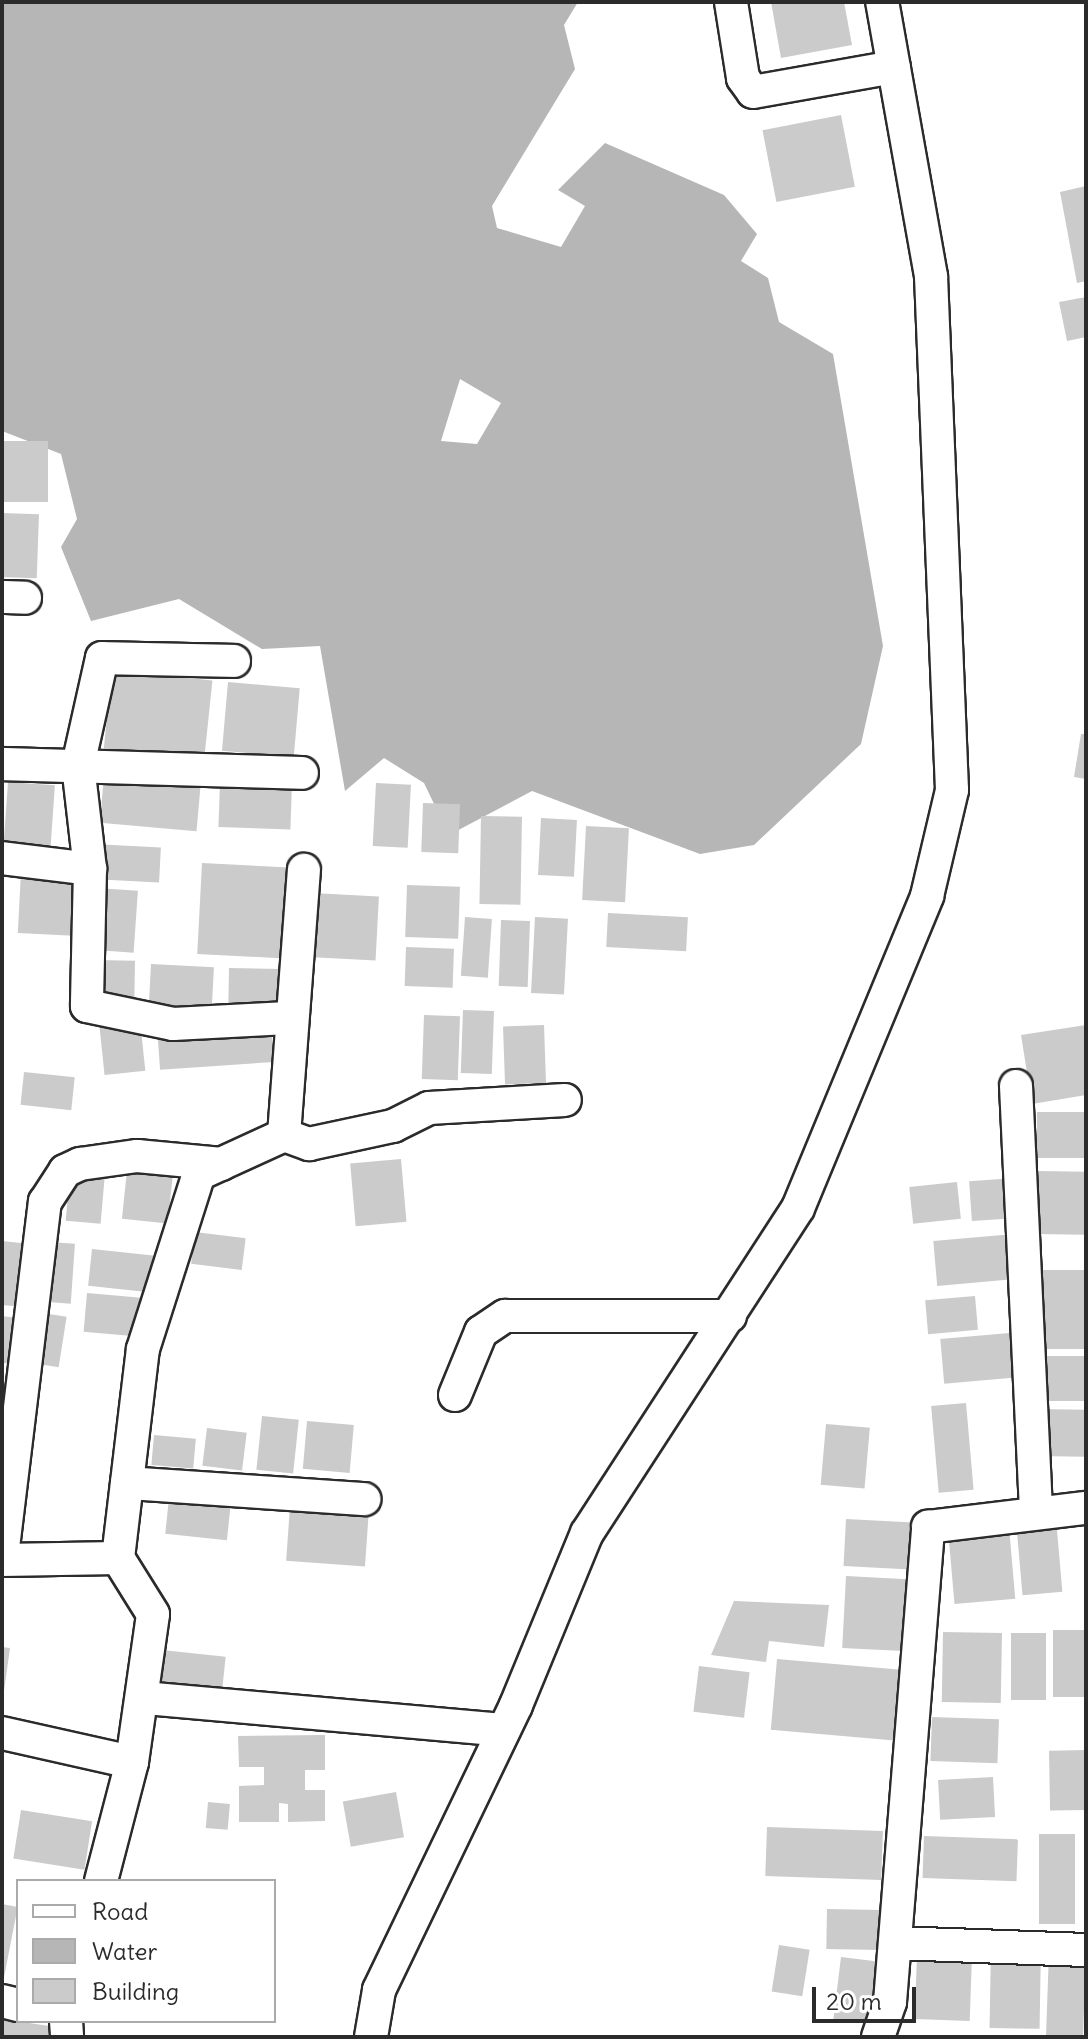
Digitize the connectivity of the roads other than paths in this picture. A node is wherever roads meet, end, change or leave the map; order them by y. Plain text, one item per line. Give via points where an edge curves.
1 (731, 2) edge
2 (882, 2) edge
3 (894, 67) junction
4 (234, 661) dead end
5 (2, 764) edge
6 (78, 765) junction
7 (302, 773) dead end
8 (2, 858) edge
9 (90, 869) junction
10 (304, 870) dead end
11 (288, 1018) junction
12 (1016, 1086) dead end
13 (565, 1100) dead end
14 (284, 1135) junction
15 (222, 1164) junction
16 (730, 1316) junction
17 (455, 1395) dead end
18 (127, 1483) junction
19 (364, 1499) dead end
20 (1086, 1508) edge
21 (1036, 1513) junction
22 (2, 1558) edge
23 (118, 1558) junction
24 (145, 1698) junction
25 (504, 1730) junction
26 (2, 1733) edge
27 (132, 1762) junction
28 (102, 1879) edge
29 (895, 1943) junction
30 (1086, 1950) edge
31 (371, 2037) edge
32 (878, 2037) edge

1 - 3 street via 743,78 753,92
2 - 3 street
3 - 16 street via 931,276 952,790 927,896 863,1064 798,1208
4 - 6 street via 102,658
5 - 6 street
6 - 7 street
6 - 9 street
8 - 9 street
9 - 11 street via 90,1010 173,1024
10 - 11 street
11 - 14 street
12 - 21 street
13 - 14 street via 429,1108 393,1126 309,1144
14 - 15 street
15 - 18 street via 199,1174 143,1349
15 - 22 street via 137,1156 80,1164 65,1171 45,1202
16 - 17 street via 505,1316 481,1332
16 - 25 street via 587,1533
18 - 19 street
18 - 23 street
20 - 21 street
21 - 29 street via 928,1527
22 - 23 street
23 - 24 street via 153,1614
24 - 25 street
24 - 27 street
25 - 31 street via 379,1990
26 - 27 street
27 - 28 street
29 - 30 street
29 - 32 street

